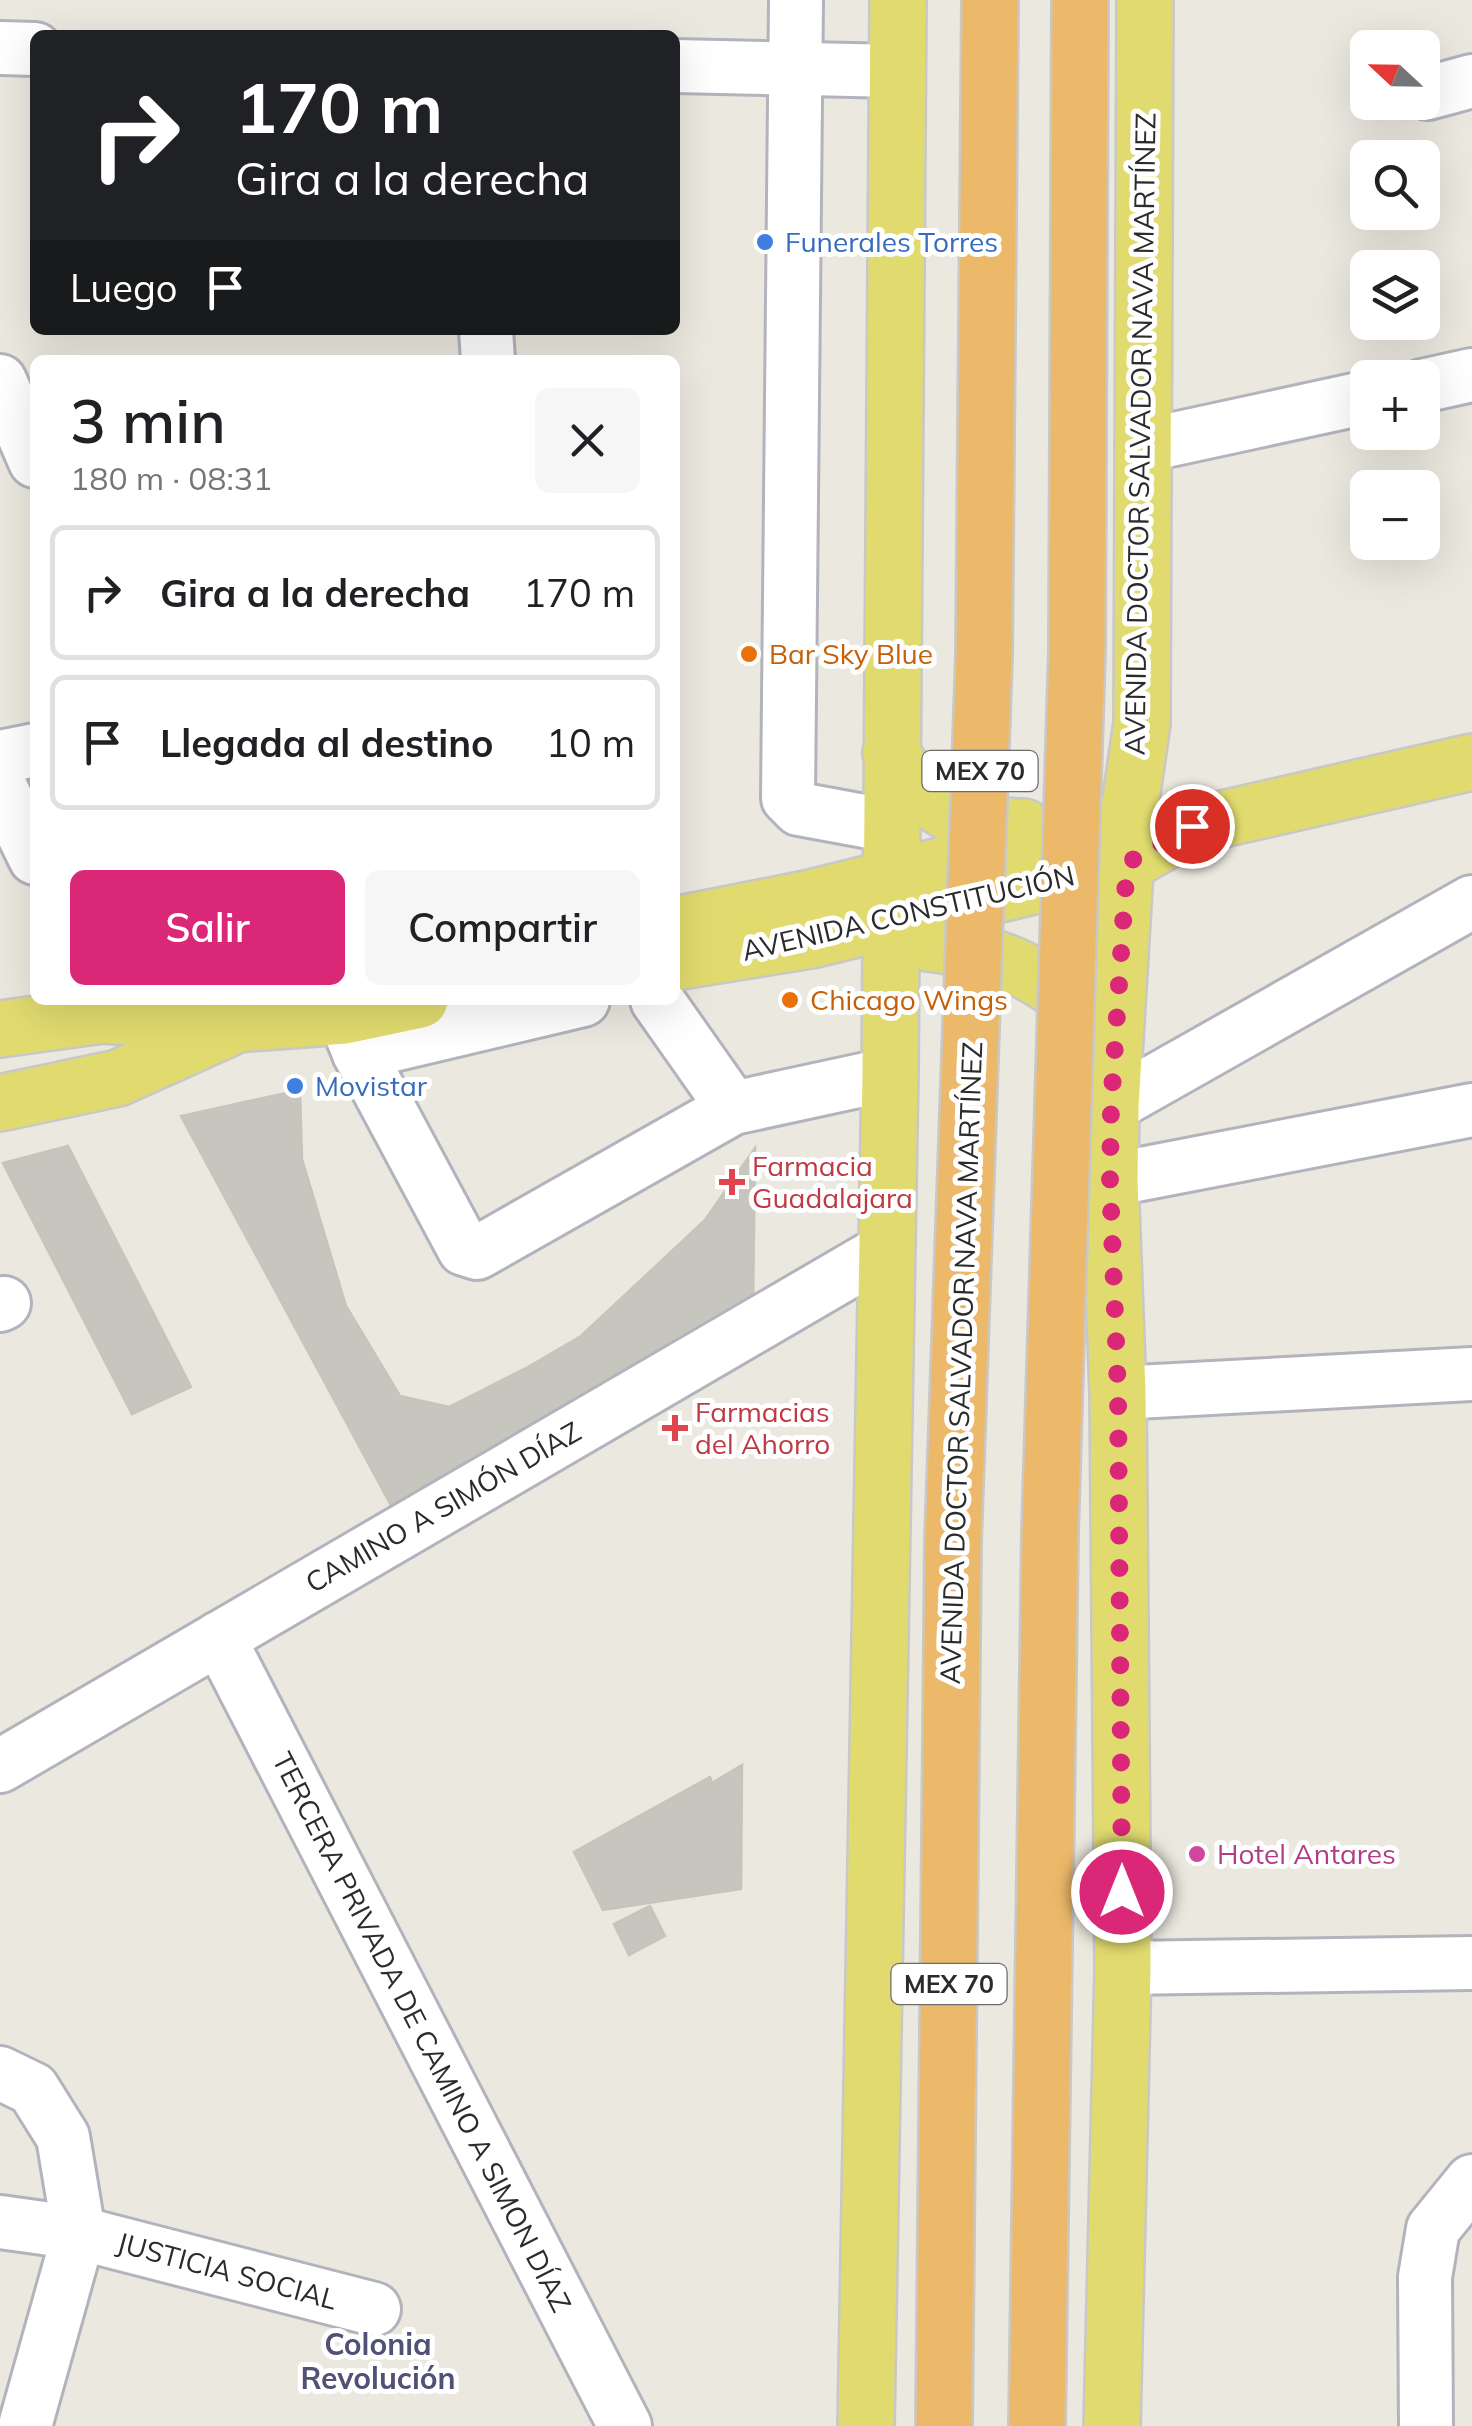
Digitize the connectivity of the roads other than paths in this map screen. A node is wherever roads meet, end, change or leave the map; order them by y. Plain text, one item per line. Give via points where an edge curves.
1 (796, 0) edge
2 (898, 0) edge
3 (990, 0) edge
4 (1080, 0) edge
5 (1145, 0) edge
6 (0, 48) edge
7 (30, 49) edge
8 (680, 66) edge
9 (794, 71) junction
10 (896, 71) junction
11 (1472, 375) edge
12 (0, 381) edge
13 (1440, 382) edge
14 (1350, 402) edge
15 (1142, 446) junction
16 (30, 450) edge
17 (1142, 723) junction
18 (30, 751) edge
19 (892, 753) junction
20 (0, 757) edge
21 (1472, 762) edge
22 (0, 786) edge
23 (1127, 842) junction
24 (30, 848) edge
25 (1472, 902) edge
26 (891, 909) junction
27 (680, 924) edge
28 (680, 961) edge
29 (410, 1005) edge
30 (549, 1005) edge
31 (660, 1005) edge
32 (100, 1008) edge
33 (236, 1024) junction
34 (0, 1029) edge
35 (352, 1034) junction
36 (890, 1074) junction
37 (118, 1078) junction
38 (1112, 1084) junction
39 (0, 1102) edge
40 (732, 1108) junction
41 (1472, 1110) edge
42 (1110, 1180) junction
43 (887, 1249) junction
44 (1472, 1374) edge
45 (1118, 1393) junction
46 (219, 1638) junction
47 (0, 1766) edge
48 (1472, 1963) edge
49 (1123, 1968) junction
50 (0, 2073) edge
51 (1472, 2181) edge
52 (0, 2222) edge
53 (80, 2233) junction
54 (946, 2263) junction
55 (374, 2309) dead end
56 (1040, 2328) junction
57 (25, 2426) edge
58 (625, 2426) edge
59 (866, 2426) edge
60 (919, 2426) edge
61 (944, 2426) edge
62 (1037, 2426) edge
63 (1049, 2426) edge
64 (1112, 2426) edge
65 (1426, 2426) edge

1 - 9 street
2 - 10 main road
3 - 54 highway, AVENIDA DOCTOR SALVADOR NAVA MARTÍNEZ / MEX 70, bridge via 984,656 953,1542
4 - 56 highway, MEX 70, bridge via 1078,649 1050,1532
5 - 15 main road, AVENIDA DOCTOR SALVADOR NAVA MARTÍNEZ
6 - 7 street
8 - 9 street
9 - 10 street
9 - 26 street via 788,798
10 - 19 main road
11 - 13 street
12 - 16 street
14 - 15 street
15 - 17 main road, AVENIDA DOCTOR SALVADOR NAVA MARTÍNEZ
17 - 19 main road via 1097,794 1064,816 1024,827 984,826 946,812 914,787
17 - 23 main road, AVENIDA DOCTOR SALVADOR NAVA MARTÍNEZ
18 - 20 street
19 - 26 main road
21 - 23 main road, AVENIDA CONSTITUCIÓN
22 - 24 street
23 - 26 main road, AVENIDA CONSTITUCIÓN
23 - 38 main road, AVENIDA DOCTOR SALVADOR NAVA MARTÍNEZ
25 - 38 street
26 - 27 main road, AVENIDA CONSTITUCIÓN via 811,898
26 - 28 main road, AVENIDA CONSTITUCIÓN via 811,940
26 - 36 main road
26 - 38 main road via 932,943 986,953 1083,1012
29 - 35 main road
30 - 35 street
31 - 40 street
32 - 33 main road
32 - 34 main road
32 - 37 street
33 - 35 main road
33 - 37 main road
35 - 40 street via 470,1252
36 - 40 street
36 - 43 main road
37 - 39 main road
38 - 42 main road, AVENIDA DOCTOR SALVADOR NAVA MARTÍNEZ
41 - 42 street
42 - 45 main road, AVENIDA DOCTOR SALVADOR NAVA MARTÍNEZ
43 - 46 street, CAMINO A SIMÓN DÍAZ
43 - 59 main road
44 - 45 street
45 - 49 main road, AVENIDA DOCTOR SALVADOR NAVA MARTÍNEZ
46 - 47 street, CAMINO A SIMÓN DÍAZ
46 - 58 street, TERCERA PRIVADA DE CAMINO A SIMON DÍAZ
48 - 49 street
49 - 64 main road, AVENIDA DOCTOR SALVADOR NAVA MARTÍNEZ
50 - 53 street via 33,2089 63,2137
51 - 65 street via 1433,2230 1425,2278
52 - 53 street, JUSTICIA SOCIAL
53 - 55 street, JUSTICIA SOCIAL
53 - 57 street
54 - 60 highway
54 - 61 highway, AVENIDA DOCTOR SALVADOR NAVA MARTÍNEZ / MEX 70
56 - 62 highway, MEX 70
56 - 63 highway

